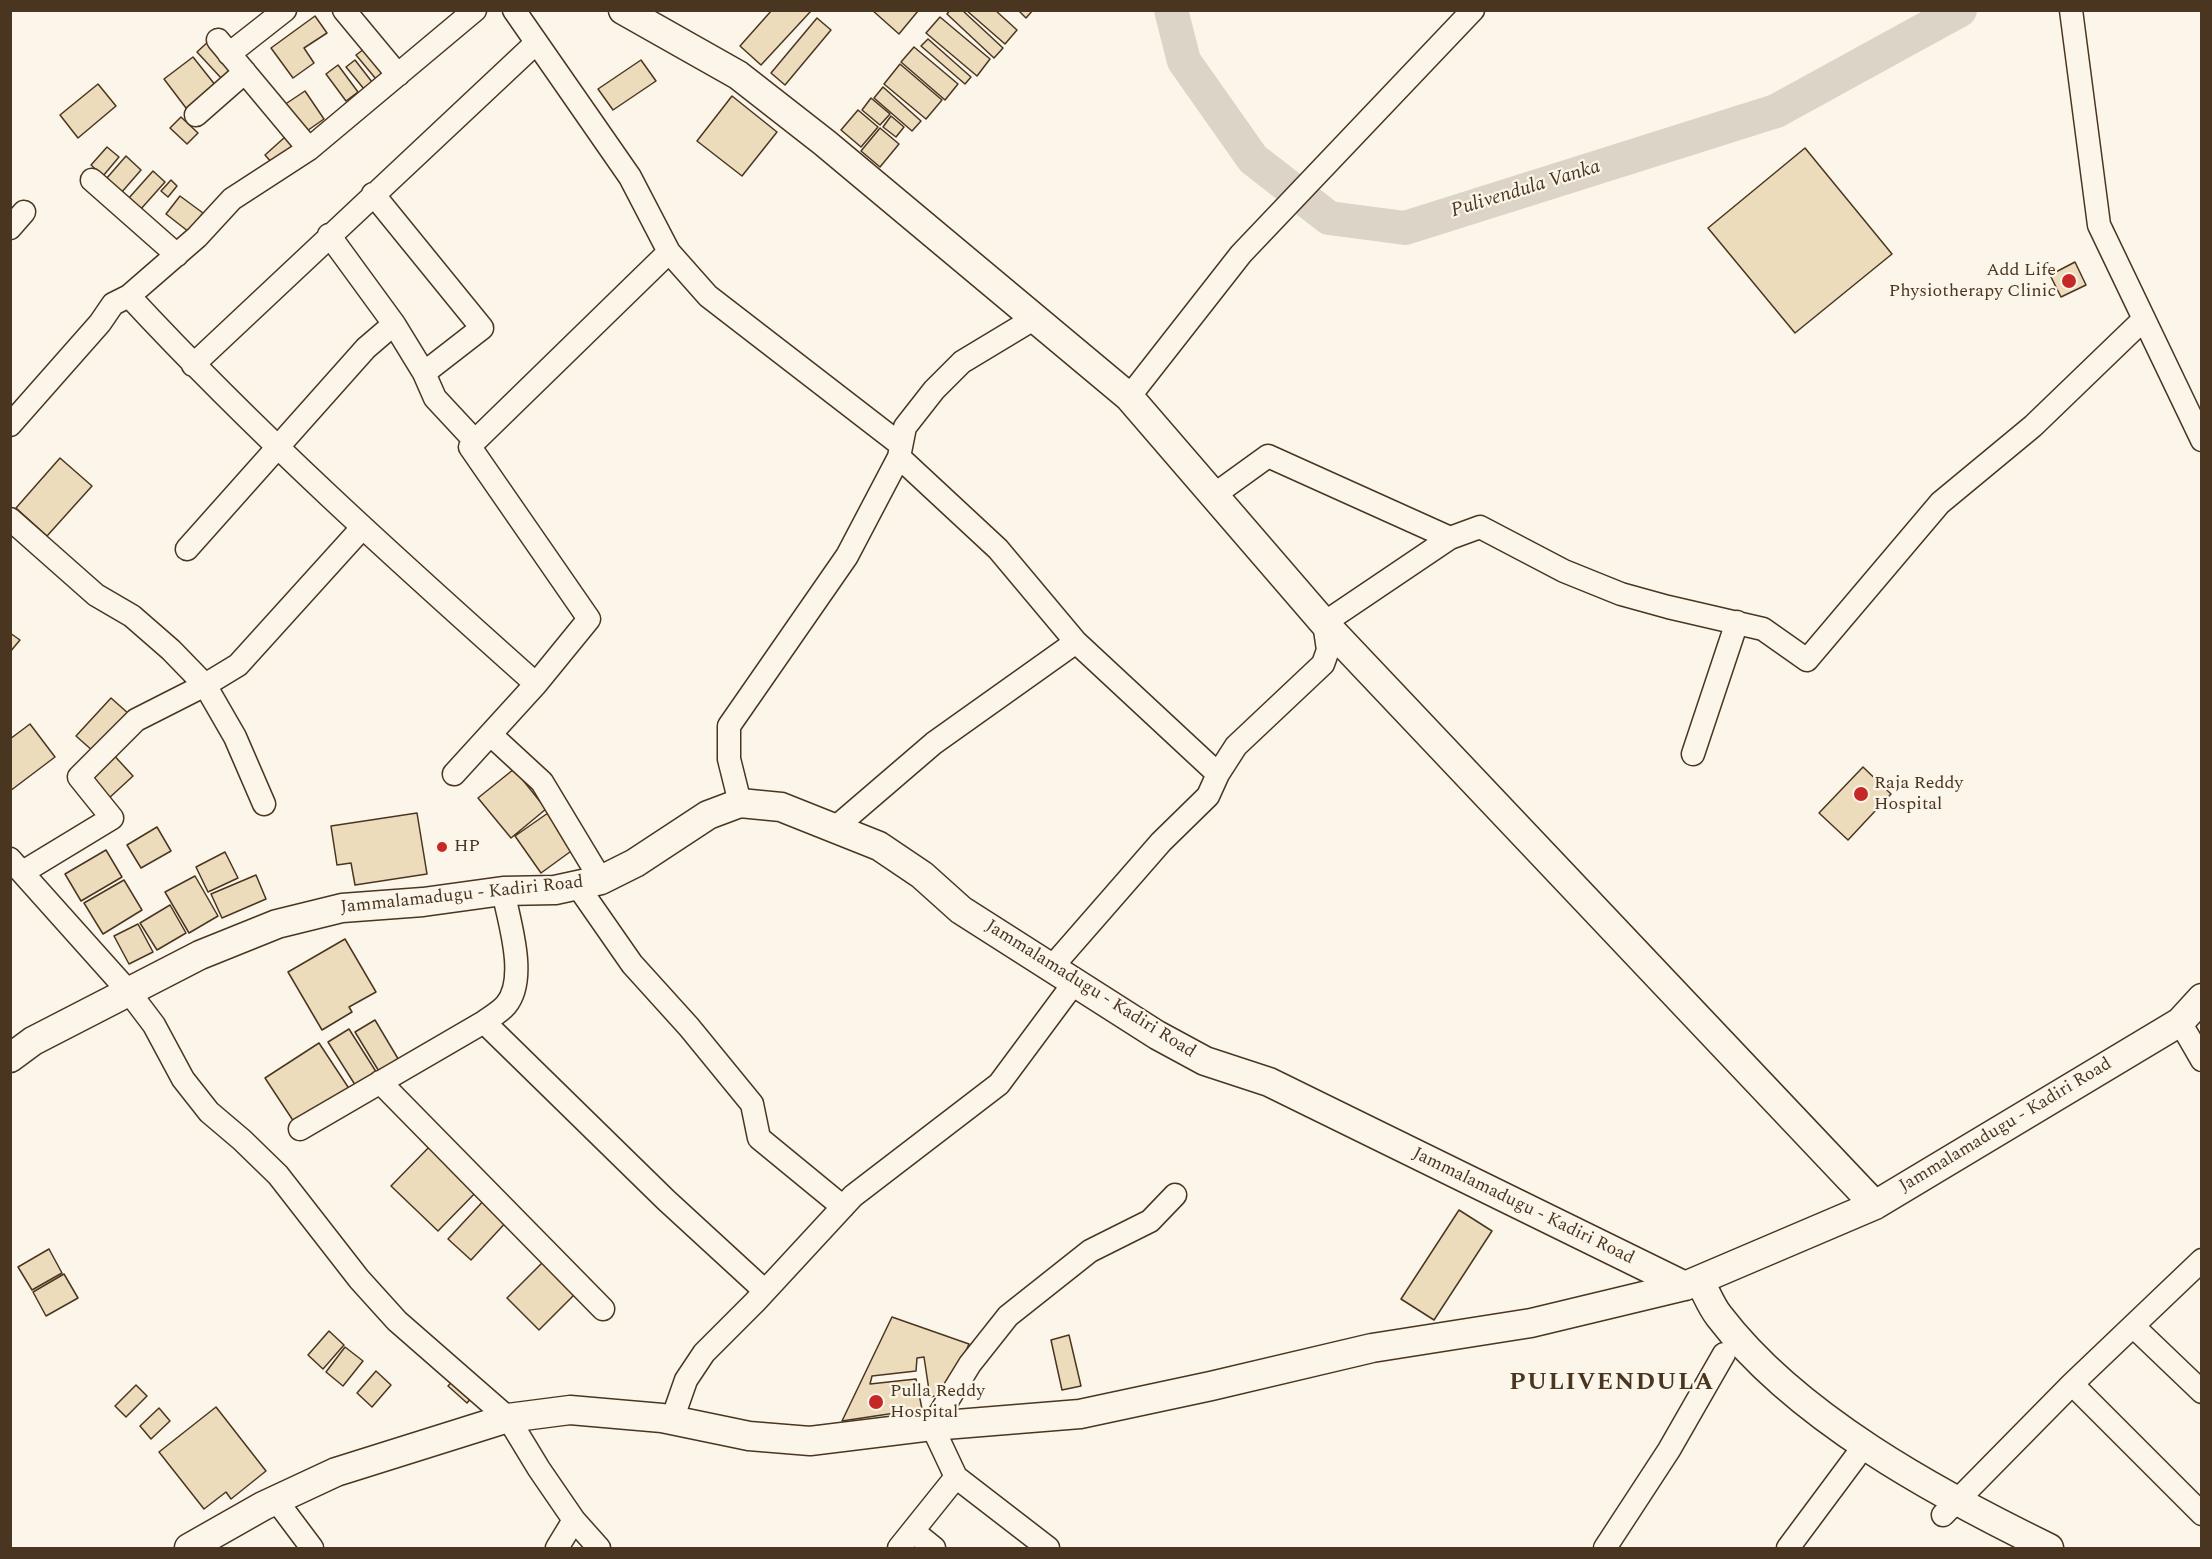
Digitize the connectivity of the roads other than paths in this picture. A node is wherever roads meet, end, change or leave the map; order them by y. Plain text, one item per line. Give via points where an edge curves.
1 (285, 10) edge
2 (344, 10) edge
3 (475, 10) edge
4 (514, 10) edge
5 (623, 10) edge
6 (1473, 10) edge
7 (2071, 10) edge
8 (536, 44) junction
9 (245, 72) junction
10 (398, 75) junction
11 (196, 115) dead end
12 (309, 149) junction
13 (92, 180) dead end
14 (373, 194) junction
15 (329, 235) junction
16 (669, 252) junction
17 (177, 255) junction
18 (129, 296) junction
19 (1035, 318) junction
20 (2144, 319) junction
21 (394, 324) junction
22 (193, 365) junction
23 (424, 373) junction
24 (1130, 397) junction
25 (10, 425) edge
26 (2202, 440) edge
27 (476, 441) junction
28 (278, 448) junction
29 (900, 451) junction
30 (1214, 495) junction
31 (10, 519) edge
32 (362, 528) junction
33 (1449, 538) junction
34 (187, 549) dead end
35 (1737, 622) junction
36 (1324, 623) junction
37 (1076, 642) junction
38 (536, 684) junction
39 (205, 685) junction
40 (491, 735) junction
41 (1693, 754) dead end
42 (454, 774) dead end
43 (1218, 774) junction
44 (740, 803) junction
45 (264, 804) dead end
46 (835, 828) junction
47 (17, 866) edge
48 (589, 882) junction
49 (503, 891) junction
50 (1063, 975) junction
51 (129, 992) junction
52 (2202, 998) edge
53 (484, 1022) junction
54 (2180, 1022) junction
55 (10, 1058) edge
56 (2202, 1060) edge
57 (380, 1082) junction
58 (300, 1128) dead end
59 (1175, 1196) dead end
60 (1875, 1205) junction
61 (843, 1207) junction
62 (2200, 1264) edge
63 (1692, 1283) junction
64 (765, 1291) junction
65 (603, 1309) dead end
66 (2133, 1326) junction
67 (1724, 1354) junction
68 (2072, 1384) junction
69 (2202, 1392) edge
70 (508, 1418) junction
71 (672, 1420) junction
72 (932, 1426) junction
73 (1855, 1458) junction
74 (956, 1478) junction
75 (276, 1500) junction
76 (1950, 1508) junction
77 (2202, 1514) edge
78 (574, 1520) junction
79 (913, 1531) junction
80 (189, 1548) edge
81 (312, 1548) edge
82 (557, 1548) edge
83 (599, 1548) edge
84 (899, 1548) edge
85 (934, 1548) edge
86 (1048, 1548) edge
87 (1605, 1548) edge
88 (1788, 1548) edge
89 (2007, 1548) edge
90 (2049, 1548) edge

1 - 9 street via 223,47
2 - 10 street
3 - 10 street
4 - 8 street
5 - 19 main road via 738,75
6 - 24 street via 1241,254
7 - 20 street via 2099,225
8 - 14 street
8 - 16 street via 630,177
9 - 11 street
9 - 12 street
10 - 12 street
12 - 17 street via 232,199
13 - 17 street
14 - 15 street
14 - 23 street via 482,328
15 - 21 street
15 - 22 street
16 - 27 street
16 - 29 street via 708,296
17 - 18 street
18 - 22 street
18 - 25 street via 113,304
19 - 24 main road
19 - 29 street via 962,362 905,427
20 - 26 street
20 - 35 street via 2033,426 1940,503 1807,660 1763,630
21 - 23 street
21 - 28 street via 366,348
22 - 28 street
23 - 27 street via 435,398
24 - 30 main road
27 - 38 street via 470,447 589,619
28 - 32 street
28 - 34 street
29 - 37 street via 998,549
29 - 44 street via 847,556 729,726 729,759
30 - 33 street via 1269,456
30 - 36 main road
31 - 39 street via 96,595 132,616
32 - 38 street
32 - 39 street via 238,665
33 - 35 street via 1480,527 1563,571 1621,594
33 - 36 street
35 - 41 street
36 - 43 street via 1328,650 1323,664 1236,746
36 - 60 main road
37 - 43 street
37 - 46 street via 934,743
38 - 40 street
39 - 45 street via 235,738
39 - 47 street via 136,720 79,777 112,818
40 - 42 street
40 - 48 street via 542,782
43 - 50 street via 1208,796 1161,842
44 - 46 main road, Jammalamadugu - Kadiri Road via 781,807
44 - 48 main road, Jammalamadugu - Kadiri Road via 708,815 635,862
46 - 50 main road, Jammalamadugu - Kadiri Road via 879,846 922,875 961,910
47 - 51 street
48 - 49 main road, Jammalamadugu - Kadiri Road via 555,890
48 - 61 street via 632,964 752,1104 759,1138
49 - 51 main road, Jammalamadugu - Kadiri Road via 342,908 277,924 200,955
49 - 53 street via 517,963 516,985 507,1005
50 - 61 street via 999,1084
50 - 63 main road, Jammalamadugu - Kadiri Road via 1206,1061 1269,1082
51 - 55 main road, Jammalamadugu - Kadiri Road via 33,1041
51 - 70 street via 154,1025 183,1079 209,1112 278,1175 359,1279 398,1321
52 - 54 main road, Jammalamadugu - Kadiri Road
53 - 57 street
53 - 64 street
54 - 56 street
54 - 60 main road, Jammalamadugu - Kadiri Road
57 - 58 street
57 - 65 street
59 - 72 street via 1150,1221 1090,1251 1008,1316 970,1364
60 - 63 main road, Jammalamadugu - Kadiri Road
61 - 64 street
62 - 66 street
63 - 67 main road
63 - 72 main road via 1531,1323 1372,1348 1080,1413
63 - 76 main road via 1770,1374
64 - 71 street via 704,1353 686,1380
66 - 68 street
66 - 69 street
67 - 73 main road
67 - 87 street via 1669,1450
68 - 76 street
68 - 77 street
70 - 71 main road via 570,1410
70 - 75 main road via 336,1472
70 - 78 street
71 - 72 main road via 749,1436 810,1441
72 - 74 street
73 - 76 main road
73 - 88 street
74 - 79 street
74 - 86 street
75 - 80 main road
75 - 81 street
76 - 89 main road
76 - 90 main road
78 - 82 street
78 - 83 street
79 - 84 street
79 - 85 street

